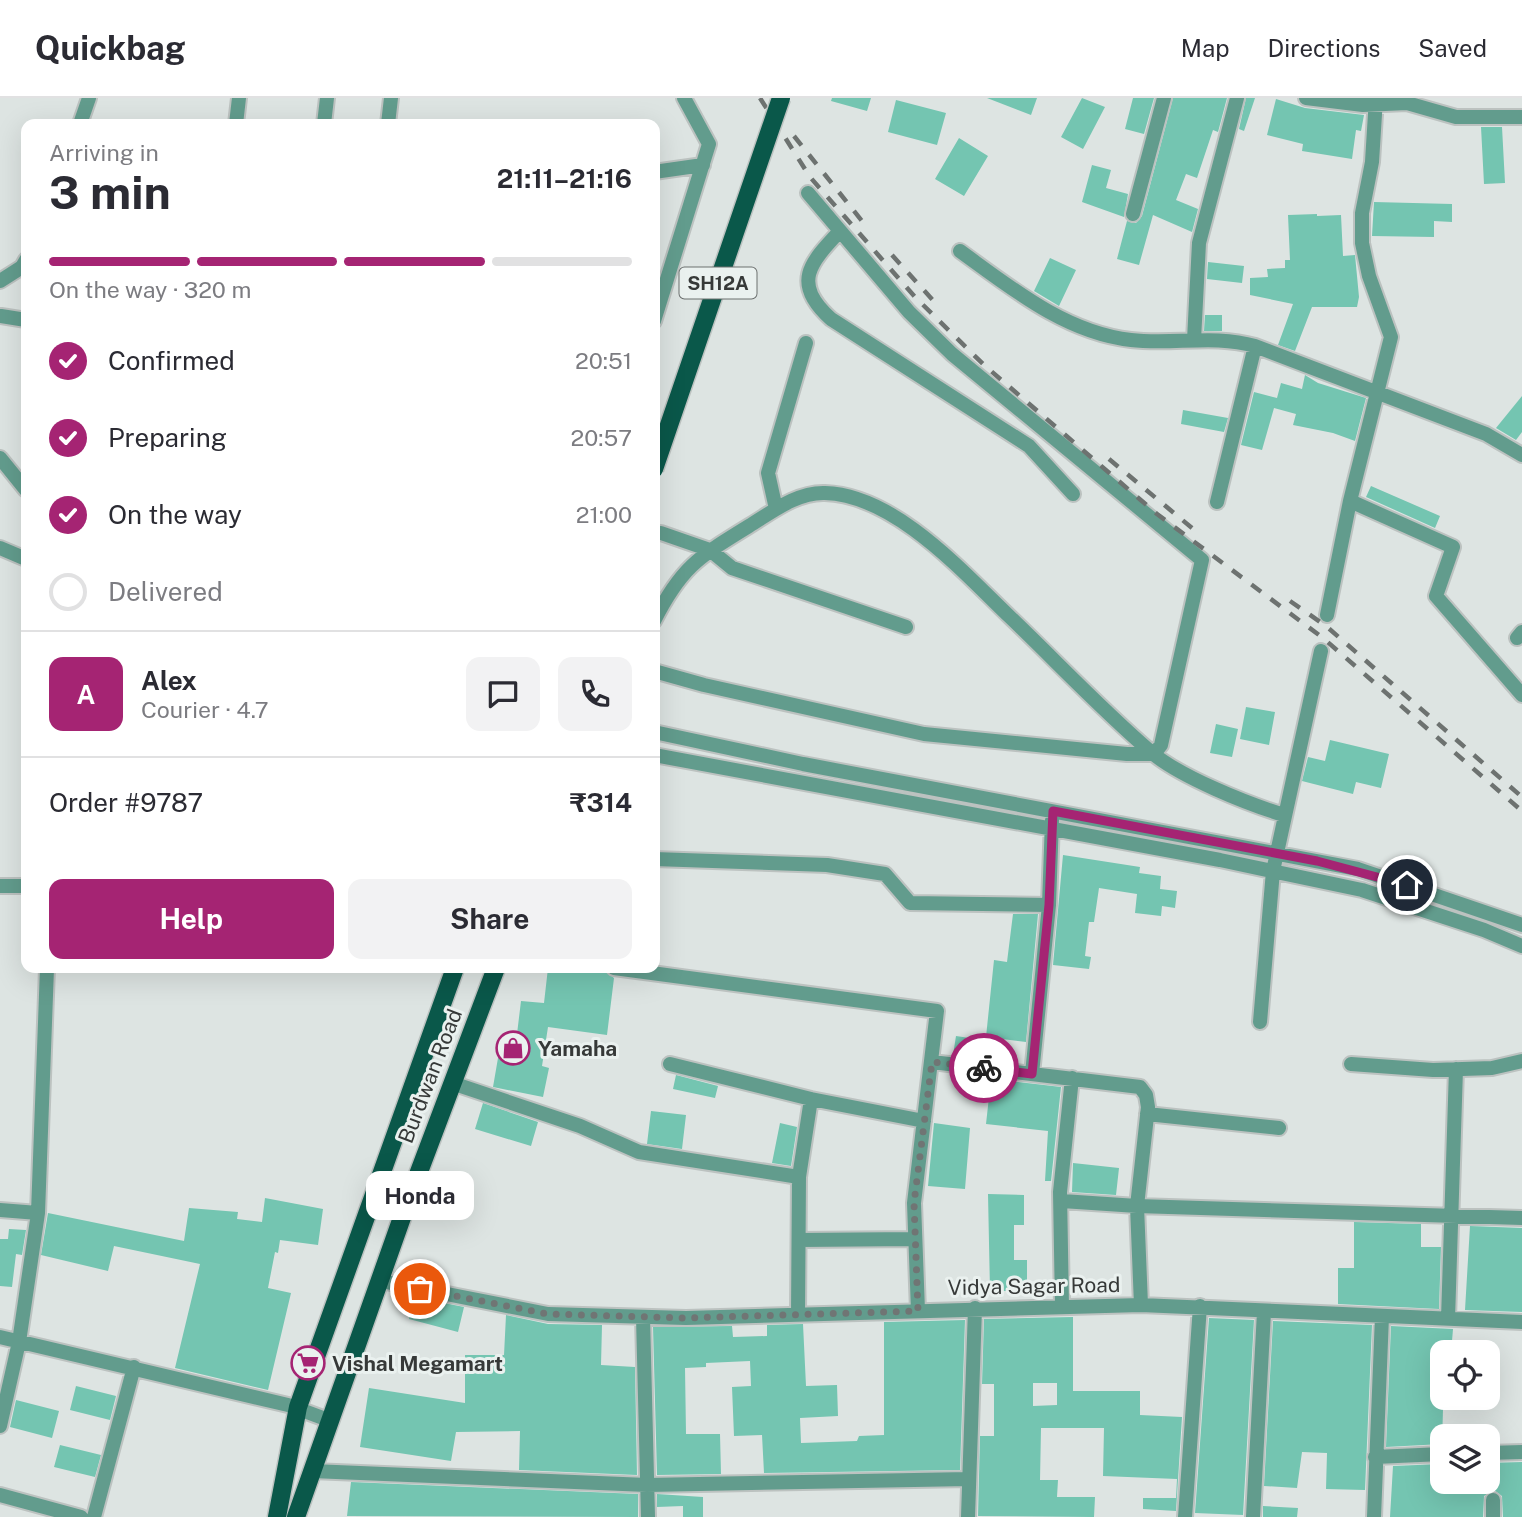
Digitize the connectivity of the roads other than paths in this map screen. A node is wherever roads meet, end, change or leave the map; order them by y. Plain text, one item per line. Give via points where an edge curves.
1 (89, 98) edge
2 (239, 98) edge
3 (327, 98) edge
4 (391, 98) edge
5 (684, 98) edge
6 (781, 98) edge
7 (1164, 98) edge
8 (1237, 98) edge
9 (1306, 98) edge
10 (1376, 101) edge
11 (1522, 117) edge
12 (82, 119) edge
13 (237, 119) edge
14 (325, 119) edge
15 (389, 119) edge
16 (702, 165) junction
17 (660, 171) edge
18 (808, 193) dead end
19 (1133, 214) dead end
20 (840, 231) junction
21 (960, 251) dead end
22 (21, 268) edge
23 (0, 281) edge
24 (660, 302) edge
25 (2, 316) edge
26 (21, 319) edge
27 (1194, 340) junction
28 (806, 343) dead end
29 (1255, 346) junction
30 (1377, 394) junction
31 (660, 451) edge
32 (1522, 455) edge
33 (0, 458) edge
34 (21, 484) edge
35 (1073, 494) dead end
36 (1350, 501) junction
37 (1217, 502) dead end
38 (776, 509) junction
39 (661, 533) dead end
40 (0, 548) edge
41 (710, 550) junction
42 (21, 557) edge
43 (660, 611) edge
44 (1327, 615) dead end
45 (905, 627) dead end
46 (1321, 651) dead end
47 (660, 673) edge
48 (1522, 695) edge
49 (660, 733) edge
50 (1154, 754) junction
51 (660, 756) edge
52 (1053, 811) junction
53 (1284, 816) junction
54 (1051, 829) junction
55 (1276, 852) junction
56 (660, 859) edge
57 (1273, 871) junction
58 (0, 886) edge
59 (21, 886) edge
60 (1049, 905) junction
61 (1522, 925) edge
62 (1522, 946) edge
63 (47, 973) edge
64 (453, 973) edge
65 (494, 973) edge
66 (652, 973) edge
67 (1261, 1022) dead end
68 (1522, 1061) edge
69 (932, 1062) junction
70 (670, 1064) dead end
71 (1351, 1064) dead end
72 (1457, 1069) junction
73 (1032, 1074) junction
74 (1072, 1078) junction
75 (452, 1083) junction
76 (811, 1098) junction
77 (1147, 1114) junction
78 (924, 1121) junction
79 (1279, 1128) dead end
80 (799, 1177) junction
81 (1062, 1201) junction
82 (1137, 1206) junction
83 (0, 1210) edge
84 (38, 1213) junction
85 (1452, 1214) junction
86 (1522, 1218) edge
87 (915, 1239) junction
88 (799, 1240) junction
89 (381, 1281) junction
90 (1141, 1304) junction
91 (1199, 1306) junction
92 (1062, 1307) junction
93 (975, 1308) junction
94 (918, 1311) junction
95 (1265, 1312) junction
96 (798, 1315) junction
97 (1382, 1316) junction
98 (643, 1317) junction
99 (1448, 1319) junction
100 (1522, 1322) edge
101 (0, 1337) edge
102 (19, 1342) junction
103 (134, 1367) junction
104 (298, 1407) junction
105 (331, 1421) junction
106 (0, 1426) edge
107 (1522, 1452) edge
108 (1500, 1453) edge
109 (1430, 1455) edge
110 (1375, 1457) junction
111 (312, 1471) junction
112 (969, 1479) junction
113 (648, 1485) junction
114 (0, 1495) edge
115 (1493, 1500) dead end
116 (81, 1517) edge
117 (94, 1517) edge
118 (277, 1517) edge
119 (296, 1517) edge
120 (648, 1517) edge
121 (968, 1517) edge
122 (1185, 1517) edge
123 (1252, 1517) edge
124 (1374, 1517) edge
125 (1493, 1517) edge

1 - 12 street
2 - 13 street
3 - 14 street
4 - 15 street
5 - 16 street via 709,144
6 - 31 main road, SH12A, bridge
7 - 19 street
8 - 27 street via 1199,243
9 - 10 street via 1344,104
10 - 11 street via 1406,103 1457,117
10 - 30 street via 1362,243 1391,337
16 - 17 street
16 - 24 street
18 - 20 street
20 - 35 street via 812,260 810,287 817,306 1029,446
20 - 50 street via 909,312 952,354 1202,560 1168,724
21 - 27 street via 1053,314 1093,331 1131,340
22 - 23 street
25 - 26 street
27 - 29 street
28 - 38 street via 768,473
29 - 30 street
29 - 37 street
30 - 32 street via 1486,434
30 - 36 street
33 - 34 street
36 - 44 street
36 - 48 street via 1453,547 1436,596
38 - 41 street
38 - 50 street via 793,499 822,493 846,495 879,508 937,547
39 - 41 street
40 - 42 street
41 - 43 street via 682,575
41 - 45 street via 732,568
46 - 53 street
47 - 50 street via 924,734
49 - 52 street
50 - 53 street via 1219,790
51 - 54 street
52 - 54 street
52 - 55 street
53 - 55 street
54 - 57 street
54 - 60 street
55 - 57 street
55 - 61 street via 1359,869
56 - 60 street via 827,865 885,874 910,903
57 - 62 street via 1362,890
57 - 67 street
58 - 59 street
60 - 73 street
63 - 84 street
64 - 104 main road, Burdwan Road
65 - 75 main road, Burdwan Road
66 - 69 street via 937,1011
68 - 72 street
69 - 73 street
69 - 78 street
70 - 76 street
71 - 72 street
72 - 85 street
73 - 74 street
74 - 77 street via 1140,1087 1146,1096
74 - 81 street
75 - 80 street via 580,1126 639,1152
75 - 89 main road, Burdwan Road
76 - 78 street
76 - 80 street
77 - 79 street
77 - 82 street
78 - 87 street via 914,1203
80 - 88 street
81 - 82 street
81 - 92 street
82 - 85 street
82 - 90 street
83 - 84 street
84 - 102 street
85 - 86 street
85 - 99 street
87 - 88 street
87 - 94 street
88 - 96 street
89 - 98 street, Vidya Sagar Road via 548,1314
89 - 105 main road, Burdwan Road
90 - 91 street, Vidya Sagar Road
90 - 92 street, Vidya Sagar Road
91 - 95 street, Vidya Sagar Road
91 - 122 street
92 - 93 street, Vidya Sagar Road
93 - 94 street, Vidya Sagar Road
93 - 112 street
94 - 96 street, Vidya Sagar Road
95 - 97 street, Vidya Sagar Road
95 - 123 street
96 - 98 street, Vidya Sagar Road
97 - 99 street, Vidya Sagar Road
97 - 110 street
98 - 113 street
99 - 100 street, Vidya Sagar Road
101 - 102 street
102 - 103 street
102 - 106 street
103 - 104 street
103 - 117 street
104 - 105 street
104 - 118 main road, Burdwan Road
105 - 111 main road, Burdwan Road
107 - 108 street
109 - 110 street
110 - 124 street
111 - 113 street
111 - 119 main road, Burdwan Road
112 - 113 street
112 - 121 street
113 - 120 street
114 - 116 street
115 - 125 street

